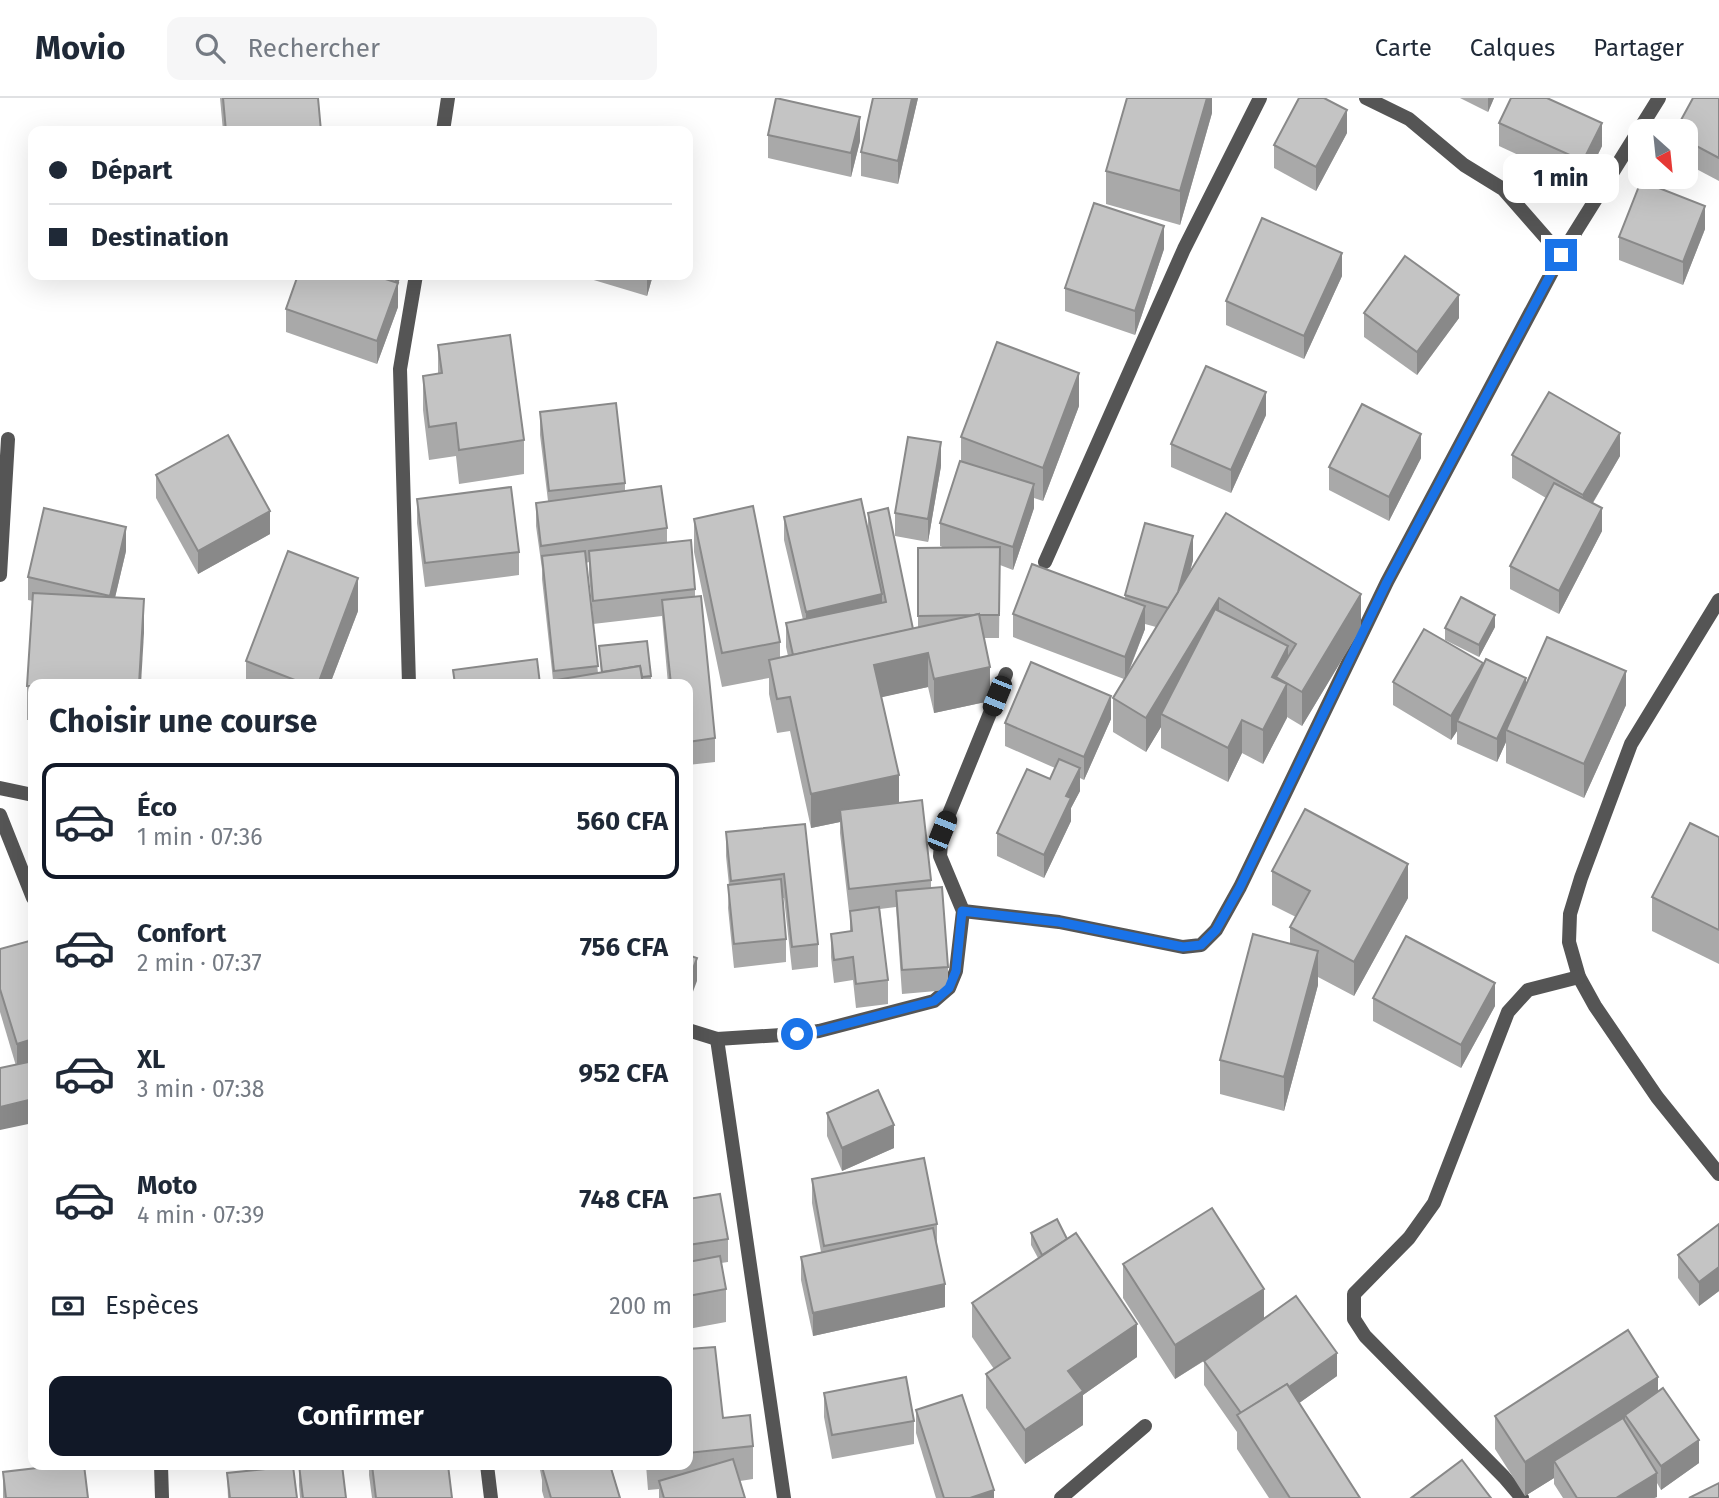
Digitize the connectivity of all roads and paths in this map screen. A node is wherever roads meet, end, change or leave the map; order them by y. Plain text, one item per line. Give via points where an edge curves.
1 (448, 98) edge
2 (1260, 98) edge
3 (1366, 98) edge
4 (1659, 98) edge
5 (444, 126) edge
6 (1561, 255) junction
7 (415, 280) edge
8 (8, 439) dead end
9 (1045, 562) dead end
10 (0, 575) edge
11 (1719, 600) edge
12 (1006, 674) dead end
13 (409, 679) edge
14 (0, 788) edge
15 (28, 794) edge
16 (0, 815) edge
17 (28, 885) edge
18 (962, 911) junction
19 (1579, 977) junction
20 (693, 1032) edge
21 (717, 1040) junction
22 (1719, 1174) edge
23 (1145, 1426) dead end
24 (161, 1470) edge
25 (488, 1470) edge
26 (162, 1498) edge
27 (491, 1498) edge
28 (784, 1498) edge
29 (1061, 1498) edge
30 (1522, 1498) edge

1 - 5 street
2 - 9 street via 1184,249
3 - 6 street via 1409,119 1503,189
4 - 6 street
6 - 18 street via 1387,582 1216,930 1201,945 1183,947 1059,922
7 - 13 street via 400,369
8 - 10 street
11 - 19 street via 1631,744 1570,914 1569,942
12 - 18 street via 942,831 940,856
14 - 15 street
16 - 17 street
18 - 21 street via 956,971 949,988 934,1001 819,1031
19 - 22 street via 1657,1097
19 - 30 street via 1528,990 1508,1012 1434,1203 1409,1238 1354,1294 1354,1319 1365,1336
20 - 21 street
21 - 28 street
23 - 29 street
24 - 26 street
25 - 27 street

